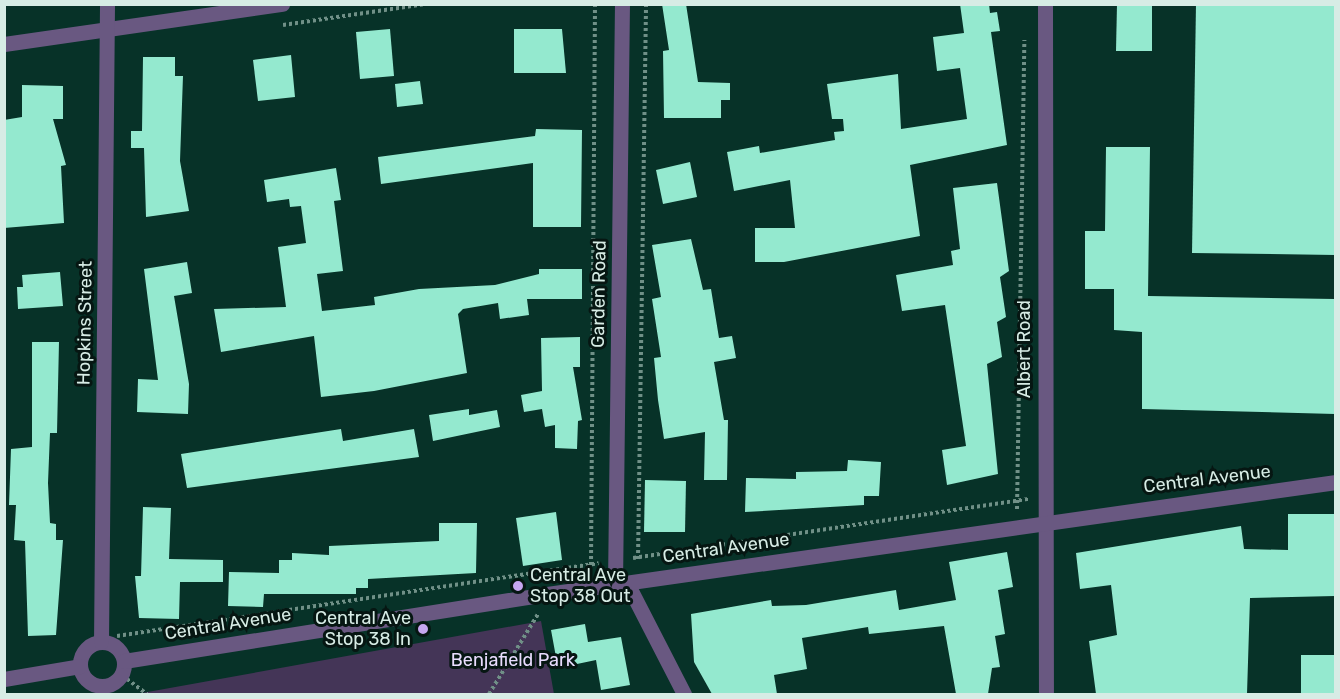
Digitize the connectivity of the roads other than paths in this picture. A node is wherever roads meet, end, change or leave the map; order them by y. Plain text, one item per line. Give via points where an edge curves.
1 (107, 4) edge
2 (282, 4) edge
3 (622, 4) edge
4 (1045, 4) edge
5 (107, 30) junction
6 (4, 44) edge
7 (1335, 482) edge
8 (1042, 521) junction
9 (626, 583) junction
10 (101, 640) junction
11 (80, 666) junction
12 (122, 668) junction
13 (4, 678) edge
14 (98, 690) edge
15 (684, 694) edge
16 (1046, 694) edge

1 - 5 street, Hopkins Street
2 - 5 street
3 - 9 street, Garden Road via 616,561
4 - 8 street, Albert Road
5 - 6 street
5 - 10 street, Hopkins Street
7 - 8 street, Central Avenue
8 - 9 street, Central Avenue
8 - 16 street, Albert Road
9 - 12 street, Central Avenue
9 - 15 street, Garden Road
10 - 11 street via 85,649
10 - 12 street via 113,645
11 - 13 street
11 - 14 street via 85,679
12 - 14 street

